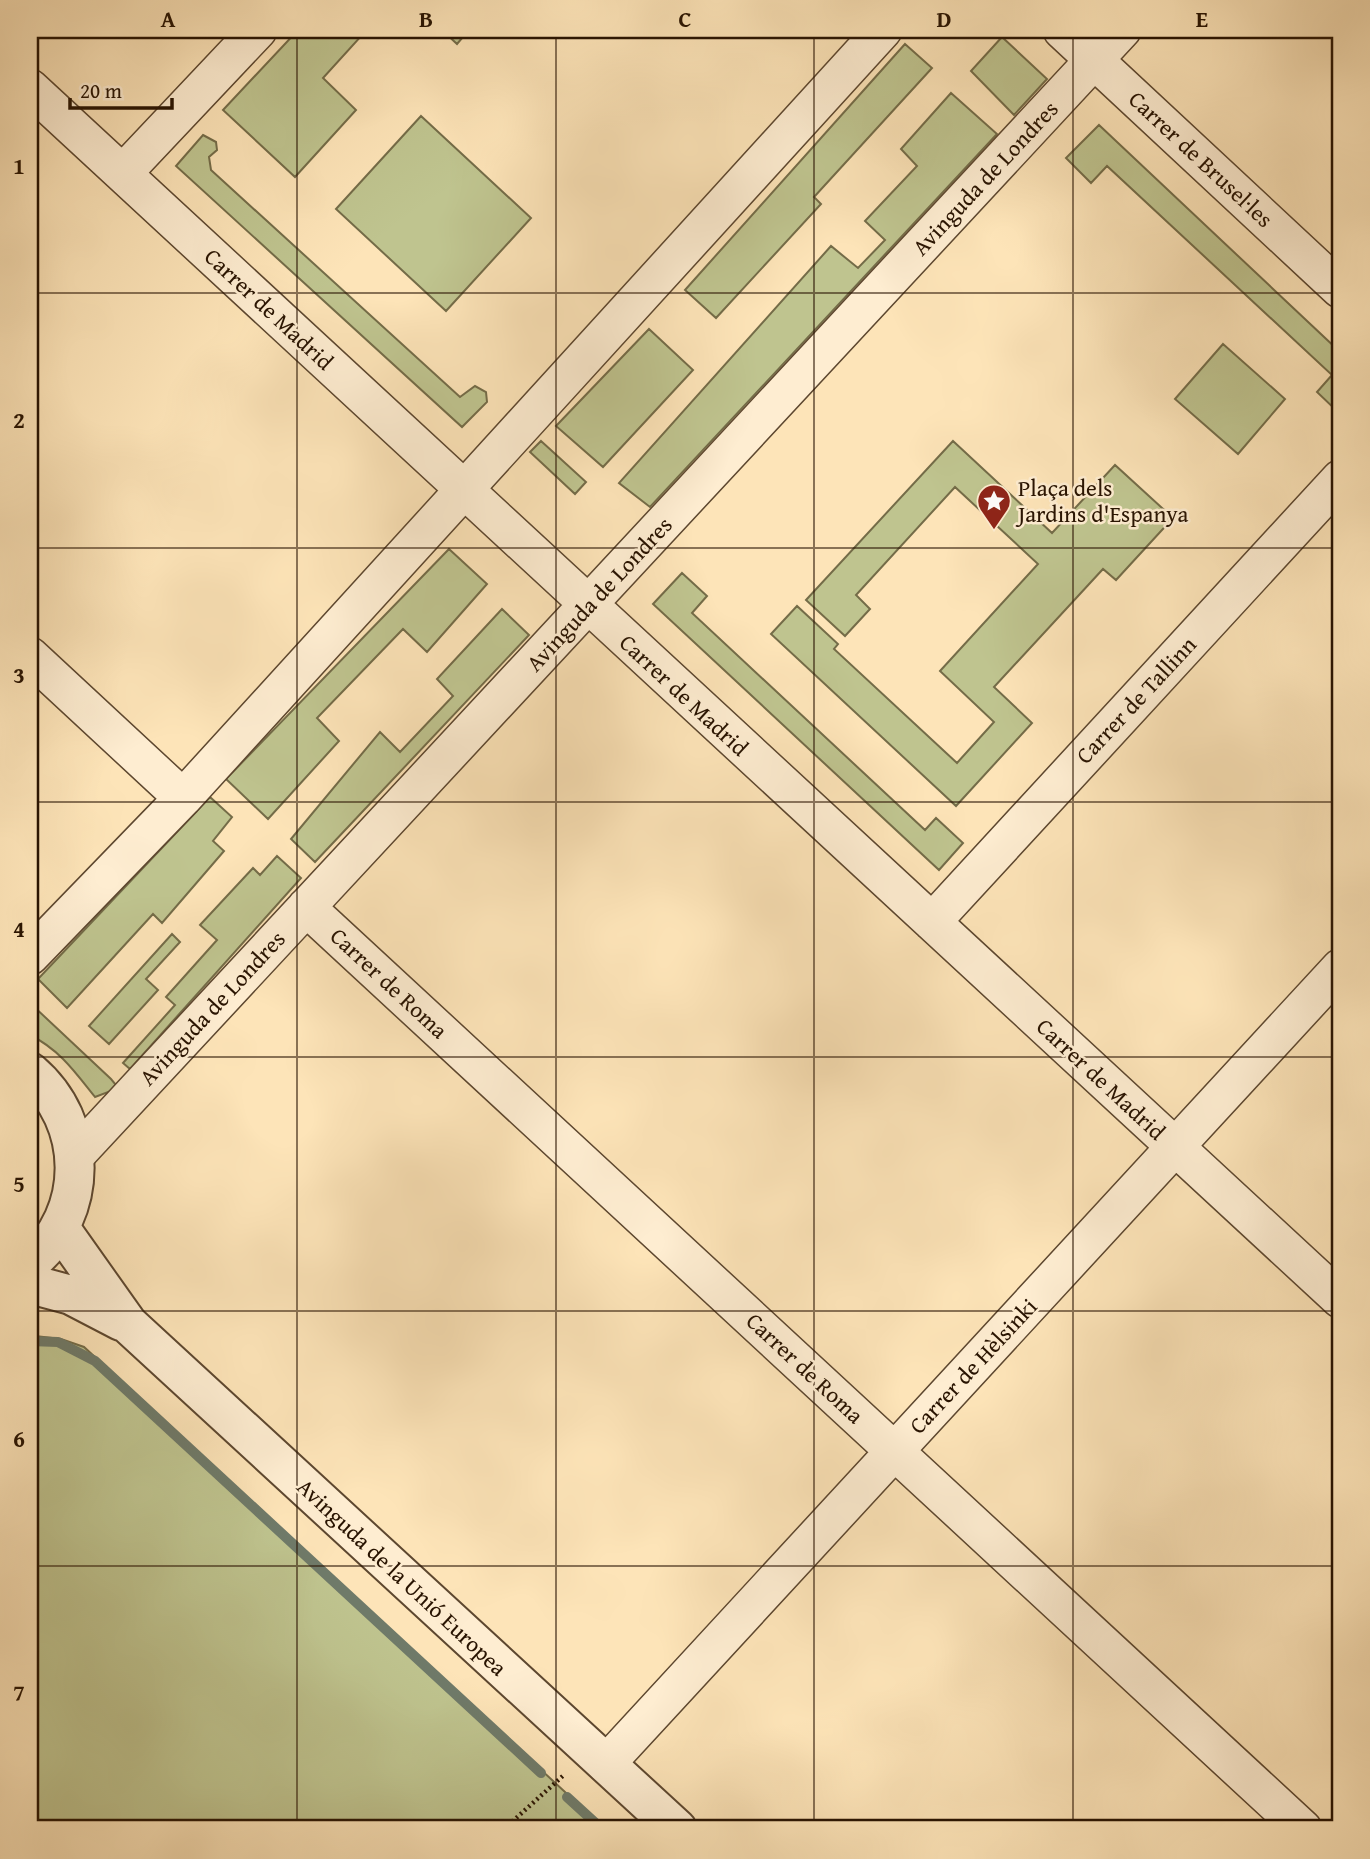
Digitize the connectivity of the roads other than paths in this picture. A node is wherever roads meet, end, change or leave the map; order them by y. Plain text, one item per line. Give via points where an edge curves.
1 (258, 30) edge
2 (883, 30) edge
3 (1062, 30) edge
4 (1122, 30) edge
5 (1094, 59) junction
6 (30, 88) edge
7 (123, 173) junction
8 (1340, 289) edge
9 (1340, 479) edge
10 (464, 490) junction
11 (589, 606) junction
12 (30, 656) edge
13 (183, 798) junction
14 (306, 907) junction
15 (932, 922) junction
16 (30, 956) edge
17 (1340, 968) edge
18 (30, 1072) edge
19 (1175, 1148) junction
20 (75, 1156) junction
21 (60, 1228) junction
22 (30, 1263) edge
23 (30, 1284) edge
24 (1340, 1300) edge
25 (128, 1324) junction
26 (894, 1451) junction
27 (590, 1765) junction
28 (677, 1829) edge
29 (1303, 1829) edge

1 - 7 street
2 - 10 street
3 - 5 street, Carrer de Brusel·les
4 - 5 street, Avinguda de Londres
5 - 8 street, Carrer de Brusel·les
5 - 11 street, Avinguda de Londres
6 - 7 street, Carrer de Madrid
7 - 10 street, Carrer de Madrid
9 - 15 street, Carrer de Tallinn
10 - 11 street, Carrer de Madrid
10 - 13 street
11 - 14 street, Avinguda de Londres
11 - 15 street, Carrer de Madrid
12 - 13 street
13 - 16 street
14 - 20 street, Avinguda de Londres
14 - 26 street, Carrer de Roma
15 - 19 street, Carrer de Madrid
17 - 19 street, Carrer de Hèlsinki
18 - 20 street via 53,1097 68,1125
19 - 24 street, Carrer de Madrid
19 - 26 street, Carrer de Hèlsinki
20 - 21 street via 75,1181
21 - 22 street
21 - 25 street, Avinguda de la Unió Europea
23 - 25 street, Avinguda de la Unió Europea via 71,1295
25 - 27 street, Avinguda de la Unió Europea
26 - 27 street, Carrer de Hèlsinki
26 - 29 street, Carrer de Roma
27 - 28 street, Avinguda de la Unió Europea

